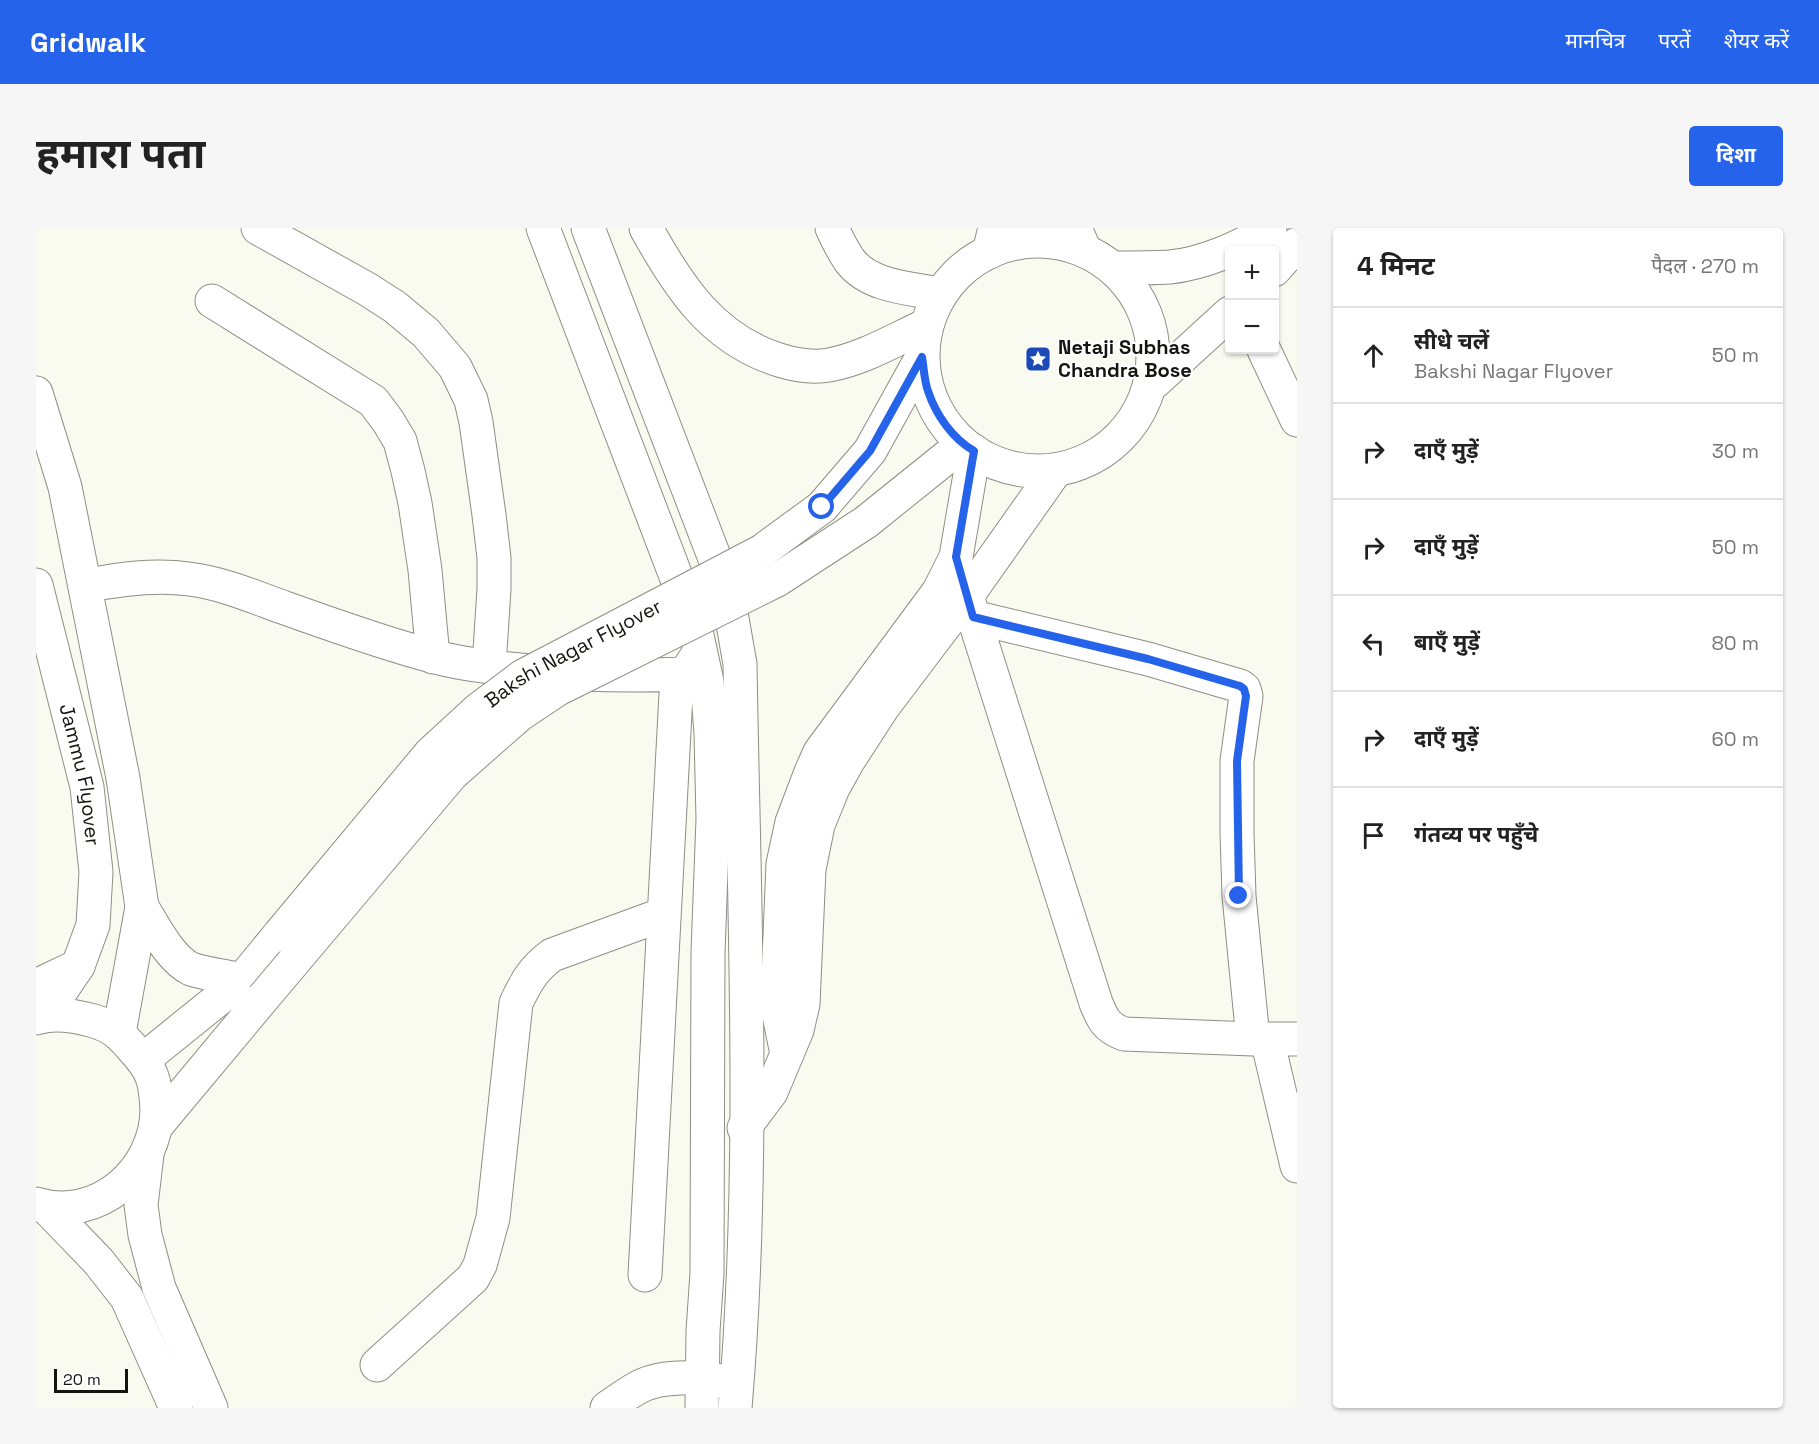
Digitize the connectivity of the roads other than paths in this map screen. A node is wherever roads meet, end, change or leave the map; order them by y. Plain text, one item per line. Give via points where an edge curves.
1 (258, 228) edge
2 (543, 228) edge
3 (588, 228) edge
4 (646, 228) edge
5 (832, 228) edge
6 (1270, 228) edge
7 (1080, 239) edge
8 (992, 240) edge
9 (1297, 244) edge
10 (1279, 265) edge
11 (1113, 268) junction
12 (940, 294) junction
13 (212, 301) dead end
14 (1225, 318) edge
15 (927, 325) junction
16 (1266, 354) edge
17 (922, 357) junction
18 (1149, 387) junction
19 (36, 393) edge
20 (1297, 420) edge
21 (969, 447) junction
22 (1056, 470) junction
23 (956, 557) junction
24 (36, 585) edge
25 (85, 586) junction
26 (970, 607) junction
27 (433, 657) junction
28 (693, 662) junction
29 (489, 666) junction
30 (142, 907) junction
31 (664, 914) junction
32 (252, 989) junction
33 (39, 1007) edge
34 (119, 1033) junction
35 (1272, 1039) edge
36 (787, 1056) junction
37 (143, 1060) junction
38 (747, 1125) junction
39 (152, 1140) junction
40 (708, 1158) junction
41 (1297, 1166) edge
42 (41, 1206) edge
43 (645, 1275) dead end
44 (377, 1365) dead end
45 (702, 1393) edge
46 (736, 1396) edge
47 (176, 1408) edge
48 (211, 1408) edge
49 (607, 1408) edge

1 - 29 main road via 395,307 426,333 455,367 471,400 476,422 494,558
2 - 28 main road via 695,626
3 - 38 main road via 727,590 740,664
4 - 15 main road via 669,270 699,308 726,334 760,354 798,366 828,366 858,357
5 - 12 main road via 851,262 866,276
6 - 11 main road via 1214,257 1172,266
7 - 8 main road
7 - 11 main road
8 - 12 main road
9 - 10 main road
11 - 18 main road via 1135,293 1149,322 1154,355
12 - 15 main road
13 - 27 main road via 373,401 388,421 400,441 415,503
14 - 18 main road
15 - 17 main road
16 - 20 main road
17 - 21 main road via 927,389 941,419
17 - 32 main road, Bakshi Nagar Flyover, bridge via 870,451 822,507 762,551 523,676 430,754 279,934
18 - 22 main road via 1136,417 1115,442 1087,460
19 - 25 main road via 65,487
21 - 22 main road via 991,461 1023,470
21 - 23 main road
21 - 32 main road, Bakshi Nagar Flyover, bridge via 866,522 777,580 558,689 519,715 452,774
22 - 26 main road
23 - 26 main road
23 - 36 main road via 928,607 820,752 792,822 783,864 777,1005
24 - 33 main road, Jammu Flyover via 87,788 96,872 93,925 78,966
25 - 27 main road via 119,579 190,579 247,594
25 - 30 main road via 123,778
26 - 35 main road via 1101,1016 1110,1028 1124,1034
26 - 35 main road via 1244,689 1237,761 1239,896
26 - 36 main road via 884,707 848,761 818,825 810,869 803,1004
27 - 29 main road
28 - 29 main road via 622,676
28 - 31 main road via 676,693
28 - 40 main road via 707,682 713,819 708,952
30 - 32 main road via 173,953 191,968
30 - 34 main road
31 - 43 main road
31 - 44 main road via 552,955 527,980 516,1003 493,1218 480,1265 472,1278
32 - 37 main road
32 - 39 main road
33 - 34 main road via 104,1024
34 - 37 main road
35 - 41 main road
36 - 38 main road via 771,1092
37 - 39 main road via 156,1095
38 - 40 main road
38 - 46 main road
39 - 42 main road via 130,1179 106,1197 77,1207
39 - 48 main road via 141,1205 145,1235 159,1288
40 - 45 main road
42 - 47 main road via 99,1262 127,1298
45 - 46 main road
45 - 49 main road via 669,1379 640,1386

